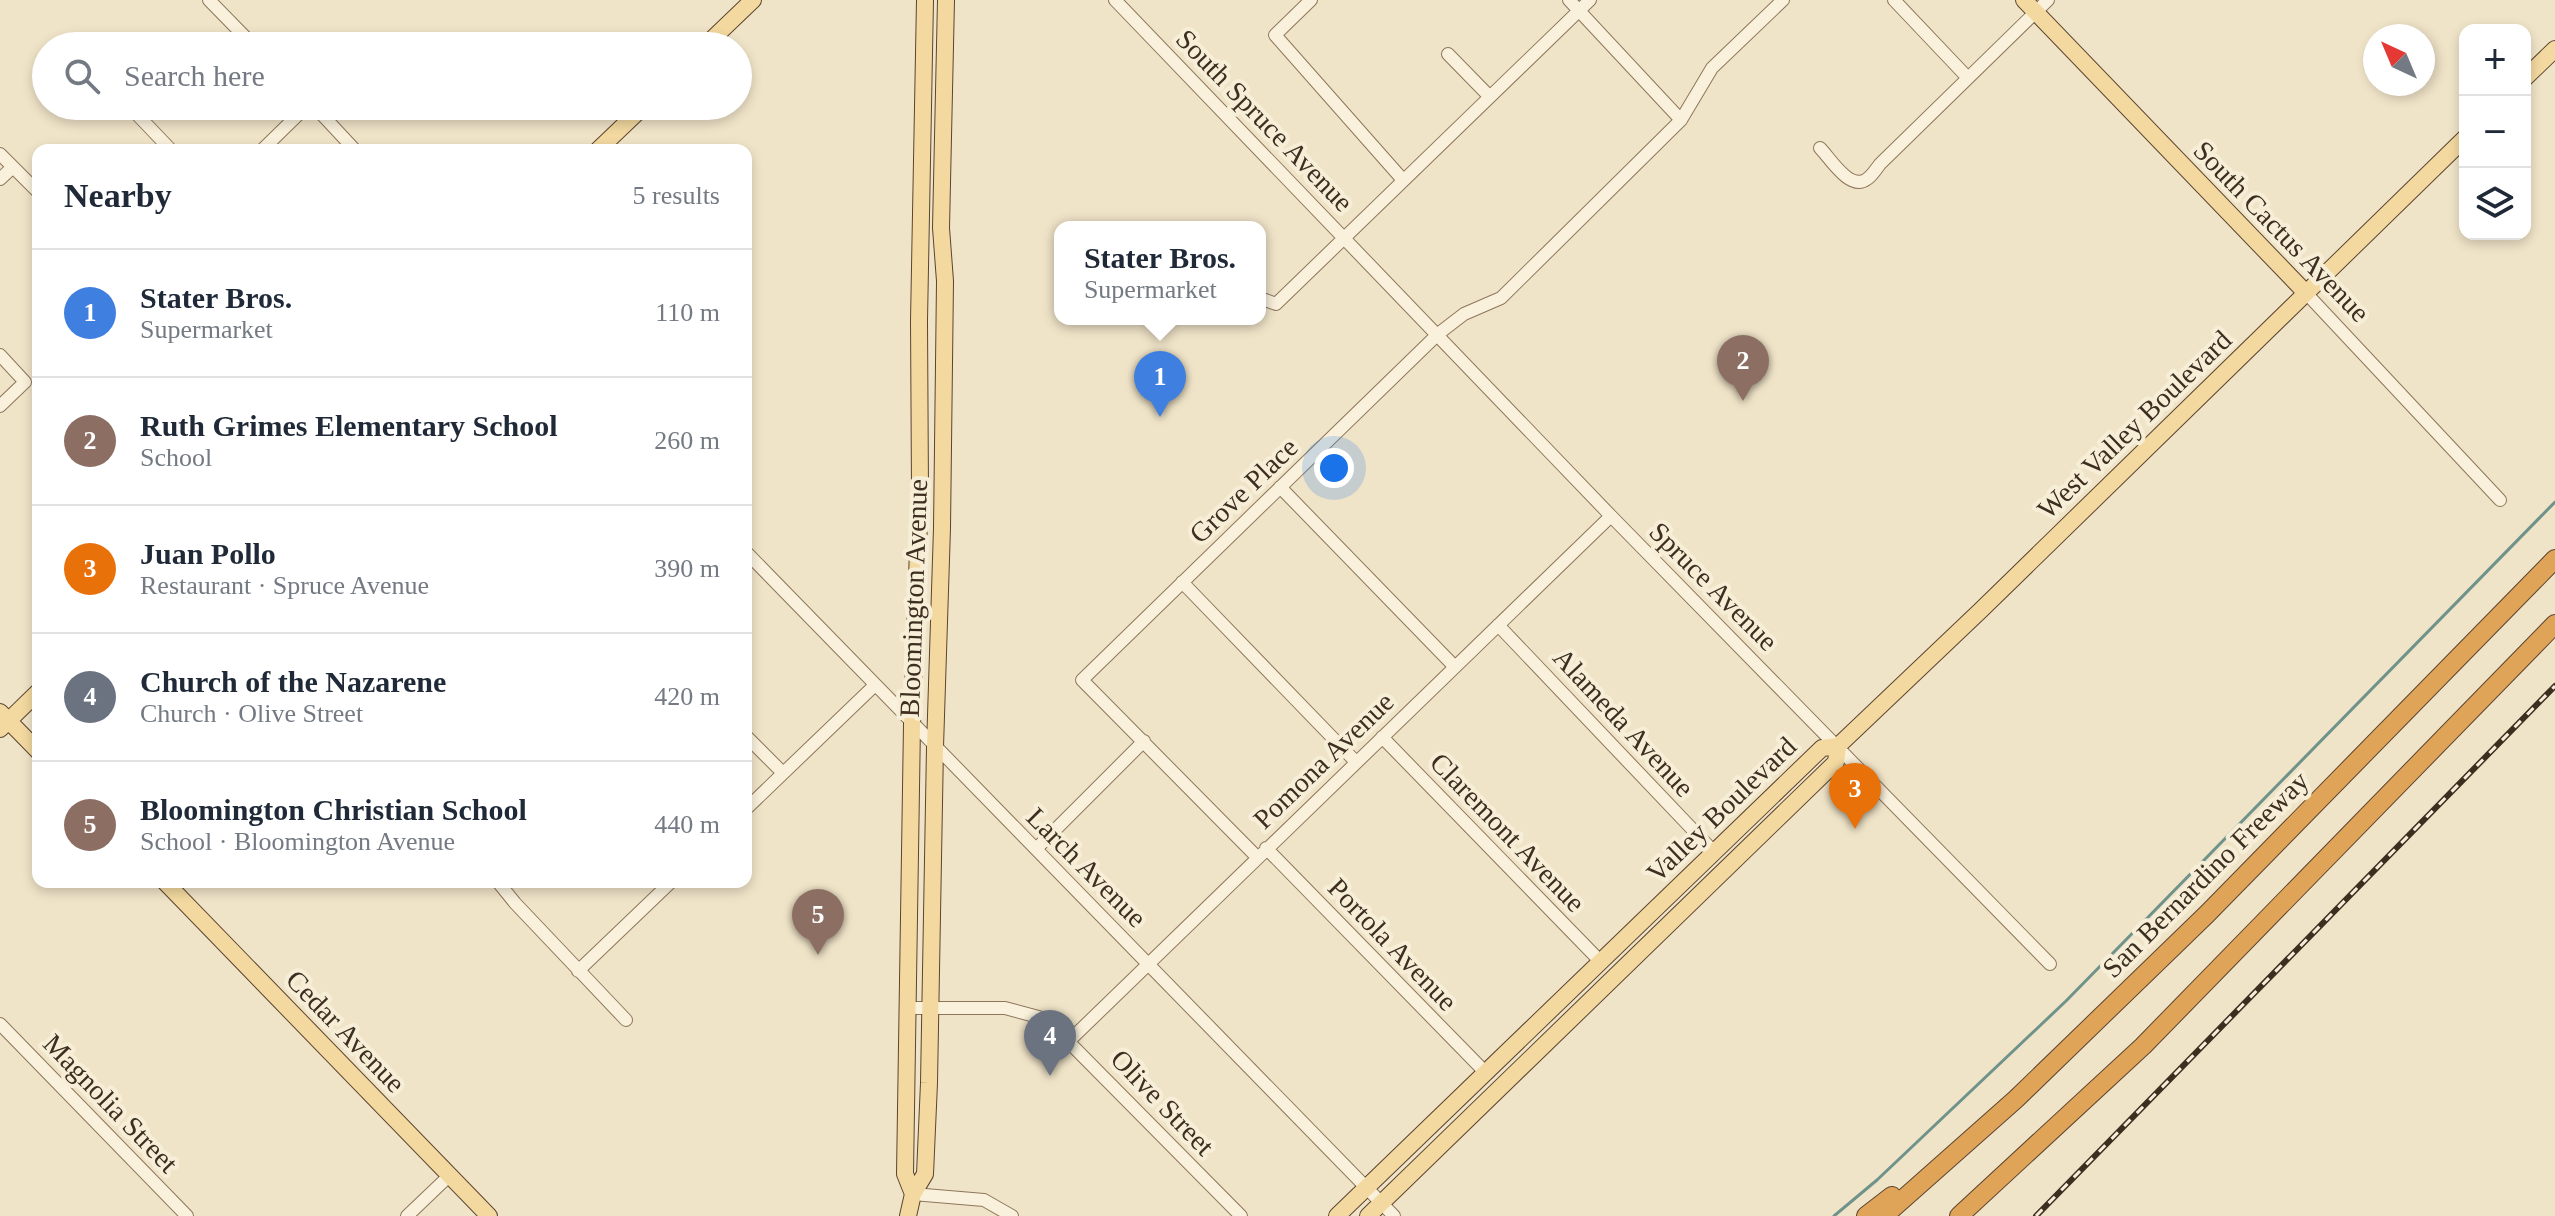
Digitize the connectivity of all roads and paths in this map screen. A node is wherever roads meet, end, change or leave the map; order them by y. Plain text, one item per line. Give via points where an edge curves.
1 (209, 0) edge
2 (753, 0) edge
3 (925, 0) edge
4 (946, 0) edge
5 (1115, 0) edge
6 (1311, 0) edge
7 (1569, 0) edge
8 (1590, 0) edge
9 (1783, 0) edge
10 (1894, 0) edge
11 (2035, 4) edge
12 (1579, 11) junction
13 (240, 32) edge
14 (720, 32) edge
15 (2555, 49) edge
16 (1448, 54) dead end
17 (2531, 72) edge
18 (1968, 78) junction
19 (1490, 97) junction
20 (142, 120) edge
21 (293, 120) edge
22 (327, 120) edge
23 (629, 120) edge
24 (1681, 120) junction
25 (165, 144) edge
26 (268, 144) edge
27 (349, 144) edge
28 (604, 144) edge
29 (2459, 144) edge
30 (1820, 148) dead end
31 (922, 153) junction
32 (0, 154) edge
33 (13, 167) junction
34 (0, 179) edge
35 (1403, 180) junction
36 (32, 186) edge
37 (941, 228) junction
38 (1346, 238) junction
39 (2306, 293) junction
40 (1266, 300) edge
41 (1438, 334) junction
42 (0, 355) edge
43 (0, 406) edge
44 (918, 412) junction
45 (942, 413) junction
46 (1280, 487) junction
47 (2500, 500) dead end
48 (1611, 516) junction
49 (752, 558) edge
50 (2555, 559) edge
51 (1182, 582) junction
52 (2555, 624) edge
53 (1498, 625) junction
54 (1455, 667) junction
55 (1082, 680) joint
56 (875, 685) junction
57 (32, 697) edge
58 (3, 720) edge
59 (912, 724) junction
60 (1382, 737) junction
61 (1144, 741) junction
62 (752, 742) edge
63 (32, 746) edge
64 (1838, 746) junction
65 (935, 747) junction
66 (1356, 762) junction
67 (783, 773) junction
68 (752, 803) edge
69 (1036, 849) junction
70 (1714, 852) junction
71 (1262, 853) junction
72 (171, 888) edge
73 (503, 888) edge
74 (665, 888) edge
75 (1600, 961) junction
76 (1148, 962) junction
77 (2050, 964) dead end
78 (578, 971) junction
79 (909, 1008) junction
80 (931, 1009) junction
81 (626, 1020) dead end
82 (0, 1024) edge
83 (1070, 1040) junction
84 (1486, 1073) junction
85 (2007, 1108) junction
86 (450, 1175) junction
87 (1367, 1187) junction
88 (913, 1194) junction
89 (1381, 1203) junction
90 (187, 1216) edge
91 (407, 1216) edge
92 (489, 1216) edge
93 (908, 1216) edge
94 (1012, 1216) edge
95 (1241, 1216) edge
96 (1337, 1216) edge
97 (1368, 1216) edge
98 (1394, 1216) edge
99 (1866, 1216) edge
100 (1884, 1216) edge
101 (1959, 1216) edge

1 - 13 street
2 - 14 main road
3 - 31 main road, Bloomington Avenue
4 - 37 main road, Bloomington Avenue
5 - 38 street, South Spruce Avenue
6 - 35 street via 1275,35
7 - 12 street
8 - 12 street
9 - 24 street, Grove Place via 1712,68
10 - 18 street
11 - 18 street
11 - 39 main road, South Cactus Avenue
12 - 19 street
12 - 24 street
15 - 17 main road
16 - 19 street
18 - 30 street via 1867,179 1850,180
19 - 35 street
20 - 25 street
21 - 26 street
22 - 27 street
23 - 28 main road
24 - 41 street, Grove Place via 1501,298 1464,314
29 - 39 main road, West Valley Boulevard
31 - 37 main road via 933,159 933,198
31 - 44 main road, Bloomington Avenue
32 - 33 street
33 - 34 street
33 - 36 street
35 - 38 street
37 - 45 main road, Bloomington Avenue
38 - 40 street via 1276,304
38 - 41 street, Spruce Avenue
39 - 47 street, South Cactus Avenue
39 - 64 main road, West Valley Boulevard
41 - 46 street, Grove Place
41 - 48 street, Spruce Avenue
42 - 43 street via 25,382
44 - 45 main road
44 - 59 main road, Bloomington Avenue
45 - 65 main road, Bloomington Avenue
46 - 51 street, Grove Place
46 - 54 street
48 - 53 street, Pomona Avenue
48 - 64 street, Spruce Avenue
49 - 56 street, Larch Avenue
50 - 85 highway, San Bernardino Freeway via 2218,903
51 - 55 street, Grove Place
51 - 66 street
52 - 101 highway via 2143,1046
53 - 54 street, Pomona Avenue
53 - 70 street, Alameda Avenue
54 - 60 street, Pomona Avenue
55 - 61 street, Portola Avenue
56 - 59 street, Larch Avenue
56 - 67 street
57 - 58 main road
58 - 63 main road
59 - 65 street, Larch Avenue
59 - 79 main road, Bloomington Avenue
60 - 66 street, Pomona Avenue
60 - 75 street, Claremont Avenue
61 - 69 street
61 - 71 street, Portola Avenue
62 - 67 street
64 - 70 main road, Valley Boulevard via 1822,748
64 - 77 street, Spruce Avenue
64 - 89 main road, Valley Boulevard via 1836,762
65 - 69 street, Larch Avenue
65 - 80 main road, Bloomington Avenue
66 - 71 street, Pomona Avenue
67 - 68 street
69 - 76 street, Larch Avenue
70 - 75 main road, Valley Boulevard
71 - 76 street, Pomona Avenue
71 - 84 street, Portola Avenue
72 - 86 main road, Cedar Avenue
73 - 78 street
74 - 78 street
75 - 84 main road, Valley Boulevard
76 - 83 street, Pomona Avenue
76 - 87 street, Larch Avenue
78 - 81 street
79 - 80 street, Olive Street
79 - 88 main road, Bloomington Avenue via 905,1174
80 - 83 street, Olive Street via 1021,1010 1046,1019
80 - 88 main road, Bloomington Avenue via 925,1174
82 - 90 street, Magnolia Street
83 - 95 street, Olive Street
84 - 87 main road, Valley Boulevard
85 - 99 highway via 1983,1116
85 - 100 highway, San Bernardino Freeway
86 - 91 street
86 - 92 main road, Cedar Avenue
87 - 89 street, Larch Avenue
87 - 96 main road, Valley Boulevard
88 - 93 main road, Bloomington Avenue
88 - 94 street via 984,1200
89 - 97 main road, Valley Boulevard
89 - 98 street, Larch Avenue

